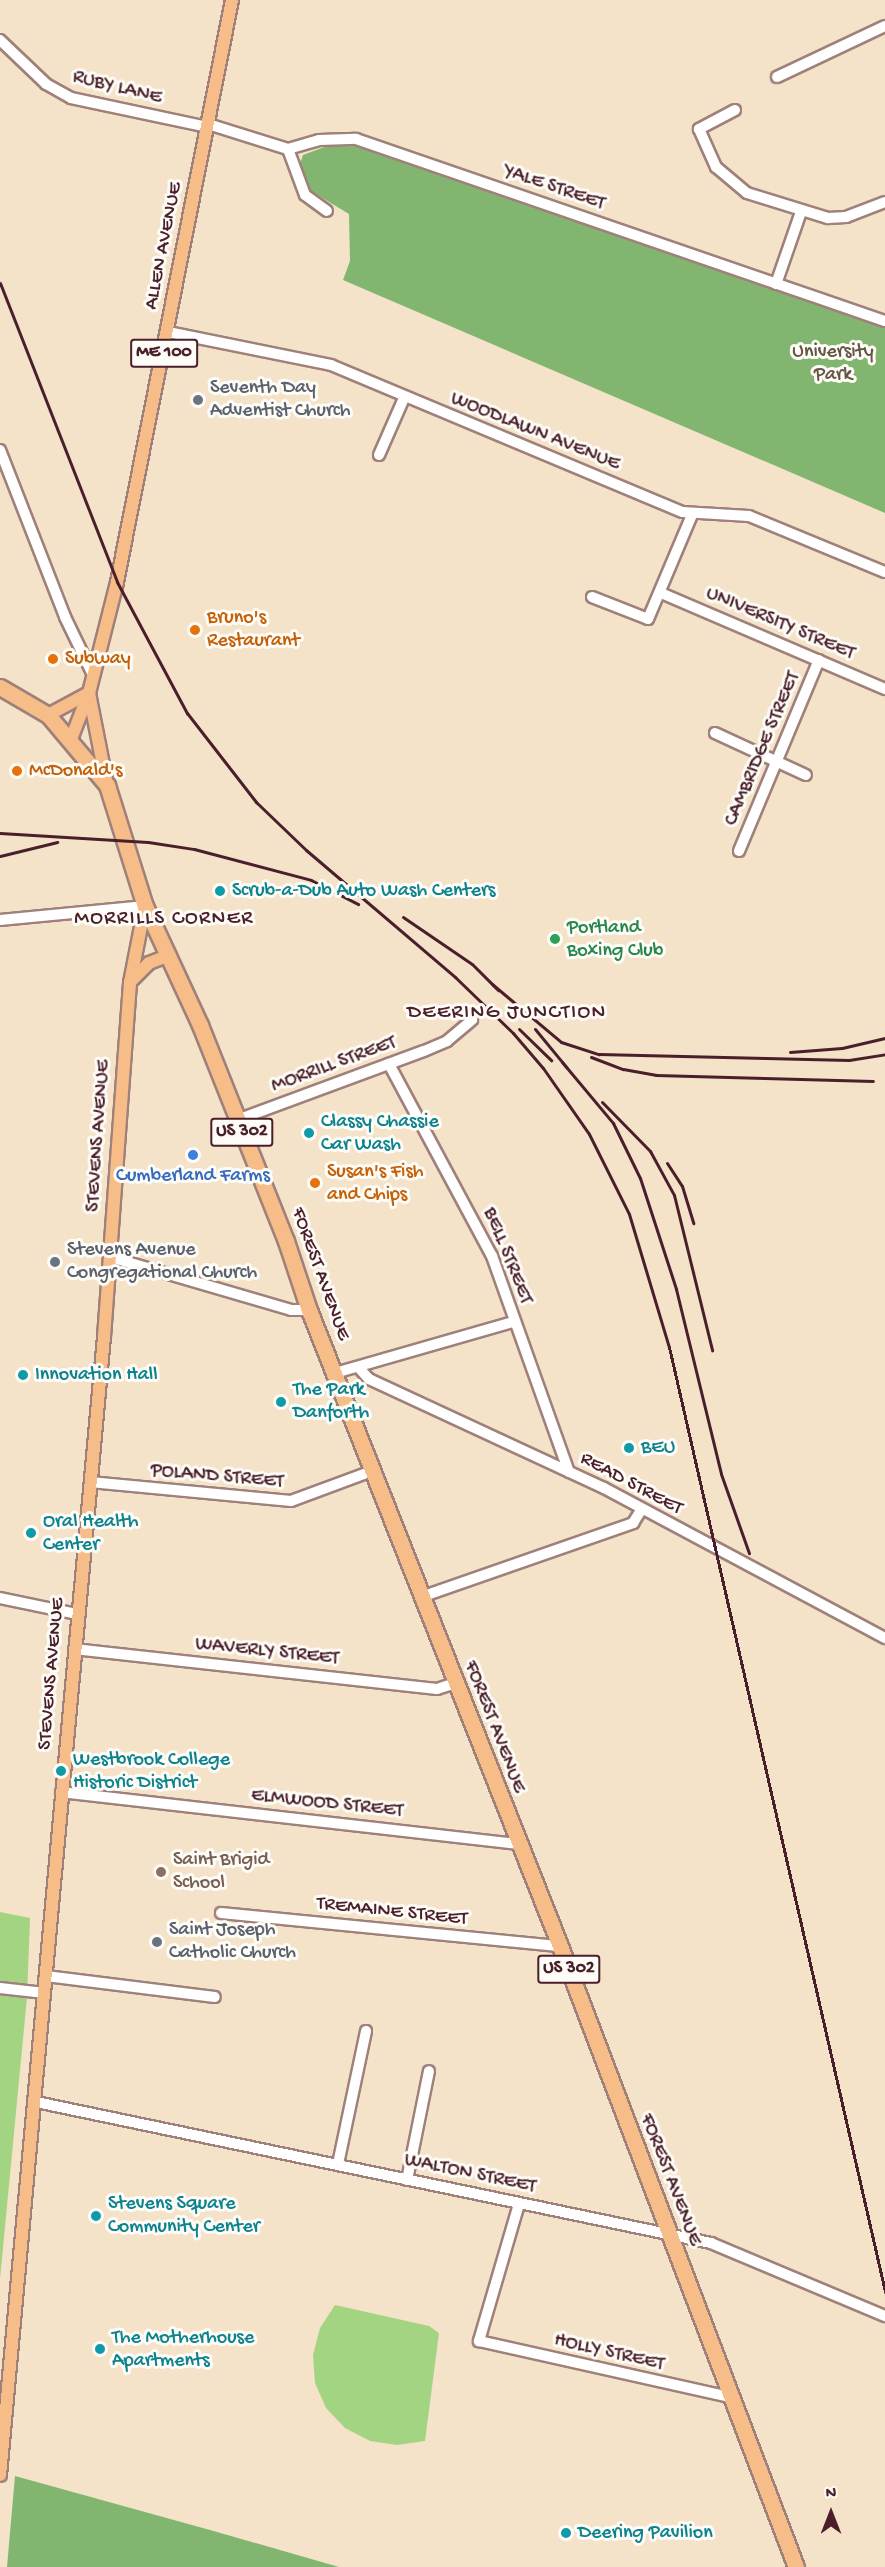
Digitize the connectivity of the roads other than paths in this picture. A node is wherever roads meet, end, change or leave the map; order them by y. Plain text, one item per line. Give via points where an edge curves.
1 (232, 0) edge
2 (885, 26) edge
3 (0, 40) edge
4 (777, 77) dead end
5 (735, 110) dead end
6 (208, 125) junction
7 (288, 149) junction
8 (885, 202) edge
9 (327, 211) dead end
10 (801, 212) junction
11 (776, 284) junction
12 (885, 321) edge
13 (168, 332) junction
14 (404, 398) junction
15 (0, 450) edge
16 (379, 455) dead end
17 (692, 515) junction
18 (885, 572) edge
19 (661, 593) junction
20 (592, 597) dead end
21 (819, 660) junction
22 (93, 675) junction
23 (0, 687) edge
24 (885, 688) edge
25 (89, 693) junction
26 (48, 716) junction
27 (715, 733) dead end
28 (71, 740) junction
29 (778, 762) junction
30 (806, 775) dead end
31 (107, 785) junction
32 (739, 851) dead end
33 (146, 906) junction
34 (0, 920) edge
35 (170, 955) junction
36 (129, 983) junction
37 (472, 1020) dead end
38 (389, 1064) junction
39 (237, 1120) junction
40 (110, 1257) junction
41 (309, 1310) junction
42 (513, 1322) junction
43 (359, 1368) junction
44 (335, 1373) junction
45 (372, 1472) junction
46 (569, 1472) junction
47 (90, 1482) junction
48 (641, 1510) junction
49 (421, 1597) junction
50 (0, 1598) edge
51 (77, 1614) junction
52 (885, 1638) edge
53 (74, 1649) junction
54 (455, 1683) junction
55 (61, 1792) junction
56 (518, 1844) junction
57 (221, 1913) dead end
58 (560, 1946) junction
59 (46, 1976) junction
60 (0, 1988) edge
61 (45, 1993) junction
62 (215, 1997) dead end
63 (366, 2031) dead end
64 (429, 2071) dead end
65 (36, 2102) junction
66 (338, 2164) junction
67 (407, 2180) junction
68 (519, 2204) junction
69 (668, 2233) junction
70 (885, 2316) edge
71 (730, 2397) junction
72 (0, 2475) edge
73 (796, 2567) edge

1 - 6 main road, ALLEN AVENUE / ME 100
2 - 4 street
3 - 6 street, RUBY LANE via 46,84 71,98
5 - 10 street via 699,129 716,167 747,194
6 - 7 street
6 - 13 main road, ALLEN AVENUE / ME 100
7 - 9 street via 305,195
7 - 11 street, YALE STREET via 319,140 356,139
8 - 10 street via 846,217
10 - 11 street
11 - 12 street, YALE STREET
13 - 14 street, WOODLAWN AVENUE via 314,360
13 - 22 main road, ALLEN AVENUE / ME 100 via 117,582
14 - 16 street
14 - 17 street, WOODLAWN AVENUE
15 - 22 street via 65,617
17 - 18 street, WOODLAWN AVENUE via 749,516
17 - 19 street
19 - 20 street via 648,619
19 - 21 street, UNIVERSITY STREET
21 - 24 street, UNIVERSITY STREET
21 - 29 street, CAMBRIDGE STREET
22 - 25 main road, ME 100
23 - 26 highway, US 302
25 - 26 main road
25 - 28 main road, ME 100
25 - 31 main road
26 - 28 highway, US 302
27 - 29 street
28 - 31 highway, US 302
29 - 30 street
29 - 32 street, CAMBRIDGE STREET
31 - 33 highway, US 302
33 - 34 street
33 - 35 highway, FOREST AVENUE / US 302
33 - 36 main road, STEVENS AVENUE
35 - 36 main road via 149,963
35 - 39 highway, FOREST AVENUE / US 302
36 - 40 main road, STEVENS AVENUE
37 - 38 street, MORRILL STREET via 447,1041
38 - 39 street, MORRILL STREET
38 - 42 street, BELL STREET via 482,1233
39 - 41 highway, FOREST AVENUE / US 302
40 - 41 street via 291,1310
40 - 47 main road, STEVENS AVENUE
41 - 44 highway, FOREST AVENUE / US 302
42 - 43 street
42 - 46 street, BELL STREET
43 - 44 street
43 - 46 street, READ STREET via 369,1379
44 - 45 highway, FOREST AVENUE / US 302
45 - 47 street, POLAND STREET via 291,1501
45 - 49 highway, FOREST AVENUE / US 302
46 - 48 street, READ STREET
47 - 51 main road, STEVENS AVENUE
48 - 49 street via 633,1523
48 - 52 street, READ STREET
49 - 54 highway, FOREST AVENUE / US 302
50 - 51 street
51 - 53 main road, STEVENS AVENUE
53 - 54 street, WAVERLY STREET via 437,1689
53 - 55 main road, STEVENS AVENUE
54 - 56 highway, FOREST AVENUE / US 302
55 - 56 street, ELMWOOD STREET
55 - 59 main road, STEVENS AVENUE
56 - 58 highway, FOREST AVENUE / US 302
57 - 58 street, TREMAINE STREET
58 - 69 highway, FOREST AVENUE / US 302
59 - 61 main road, STEVENS AVENUE
59 - 62 street
60 - 61 street
61 - 65 main road, STEVENS AVENUE
63 - 66 street
64 - 67 street
65 - 66 street, WALTON STREET
65 - 72 main road, STEVENS AVENUE
66 - 67 street, WALTON STREET
67 - 68 street, WALTON STREET
68 - 69 street, WALTON STREET
68 - 71 street, HOLLY STREET via 479,2341
69 - 70 street, WALTON STREET via 741,2253
69 - 71 highway, FOREST AVENUE / US 302
71 - 73 highway, FOREST AVENUE / US 302

